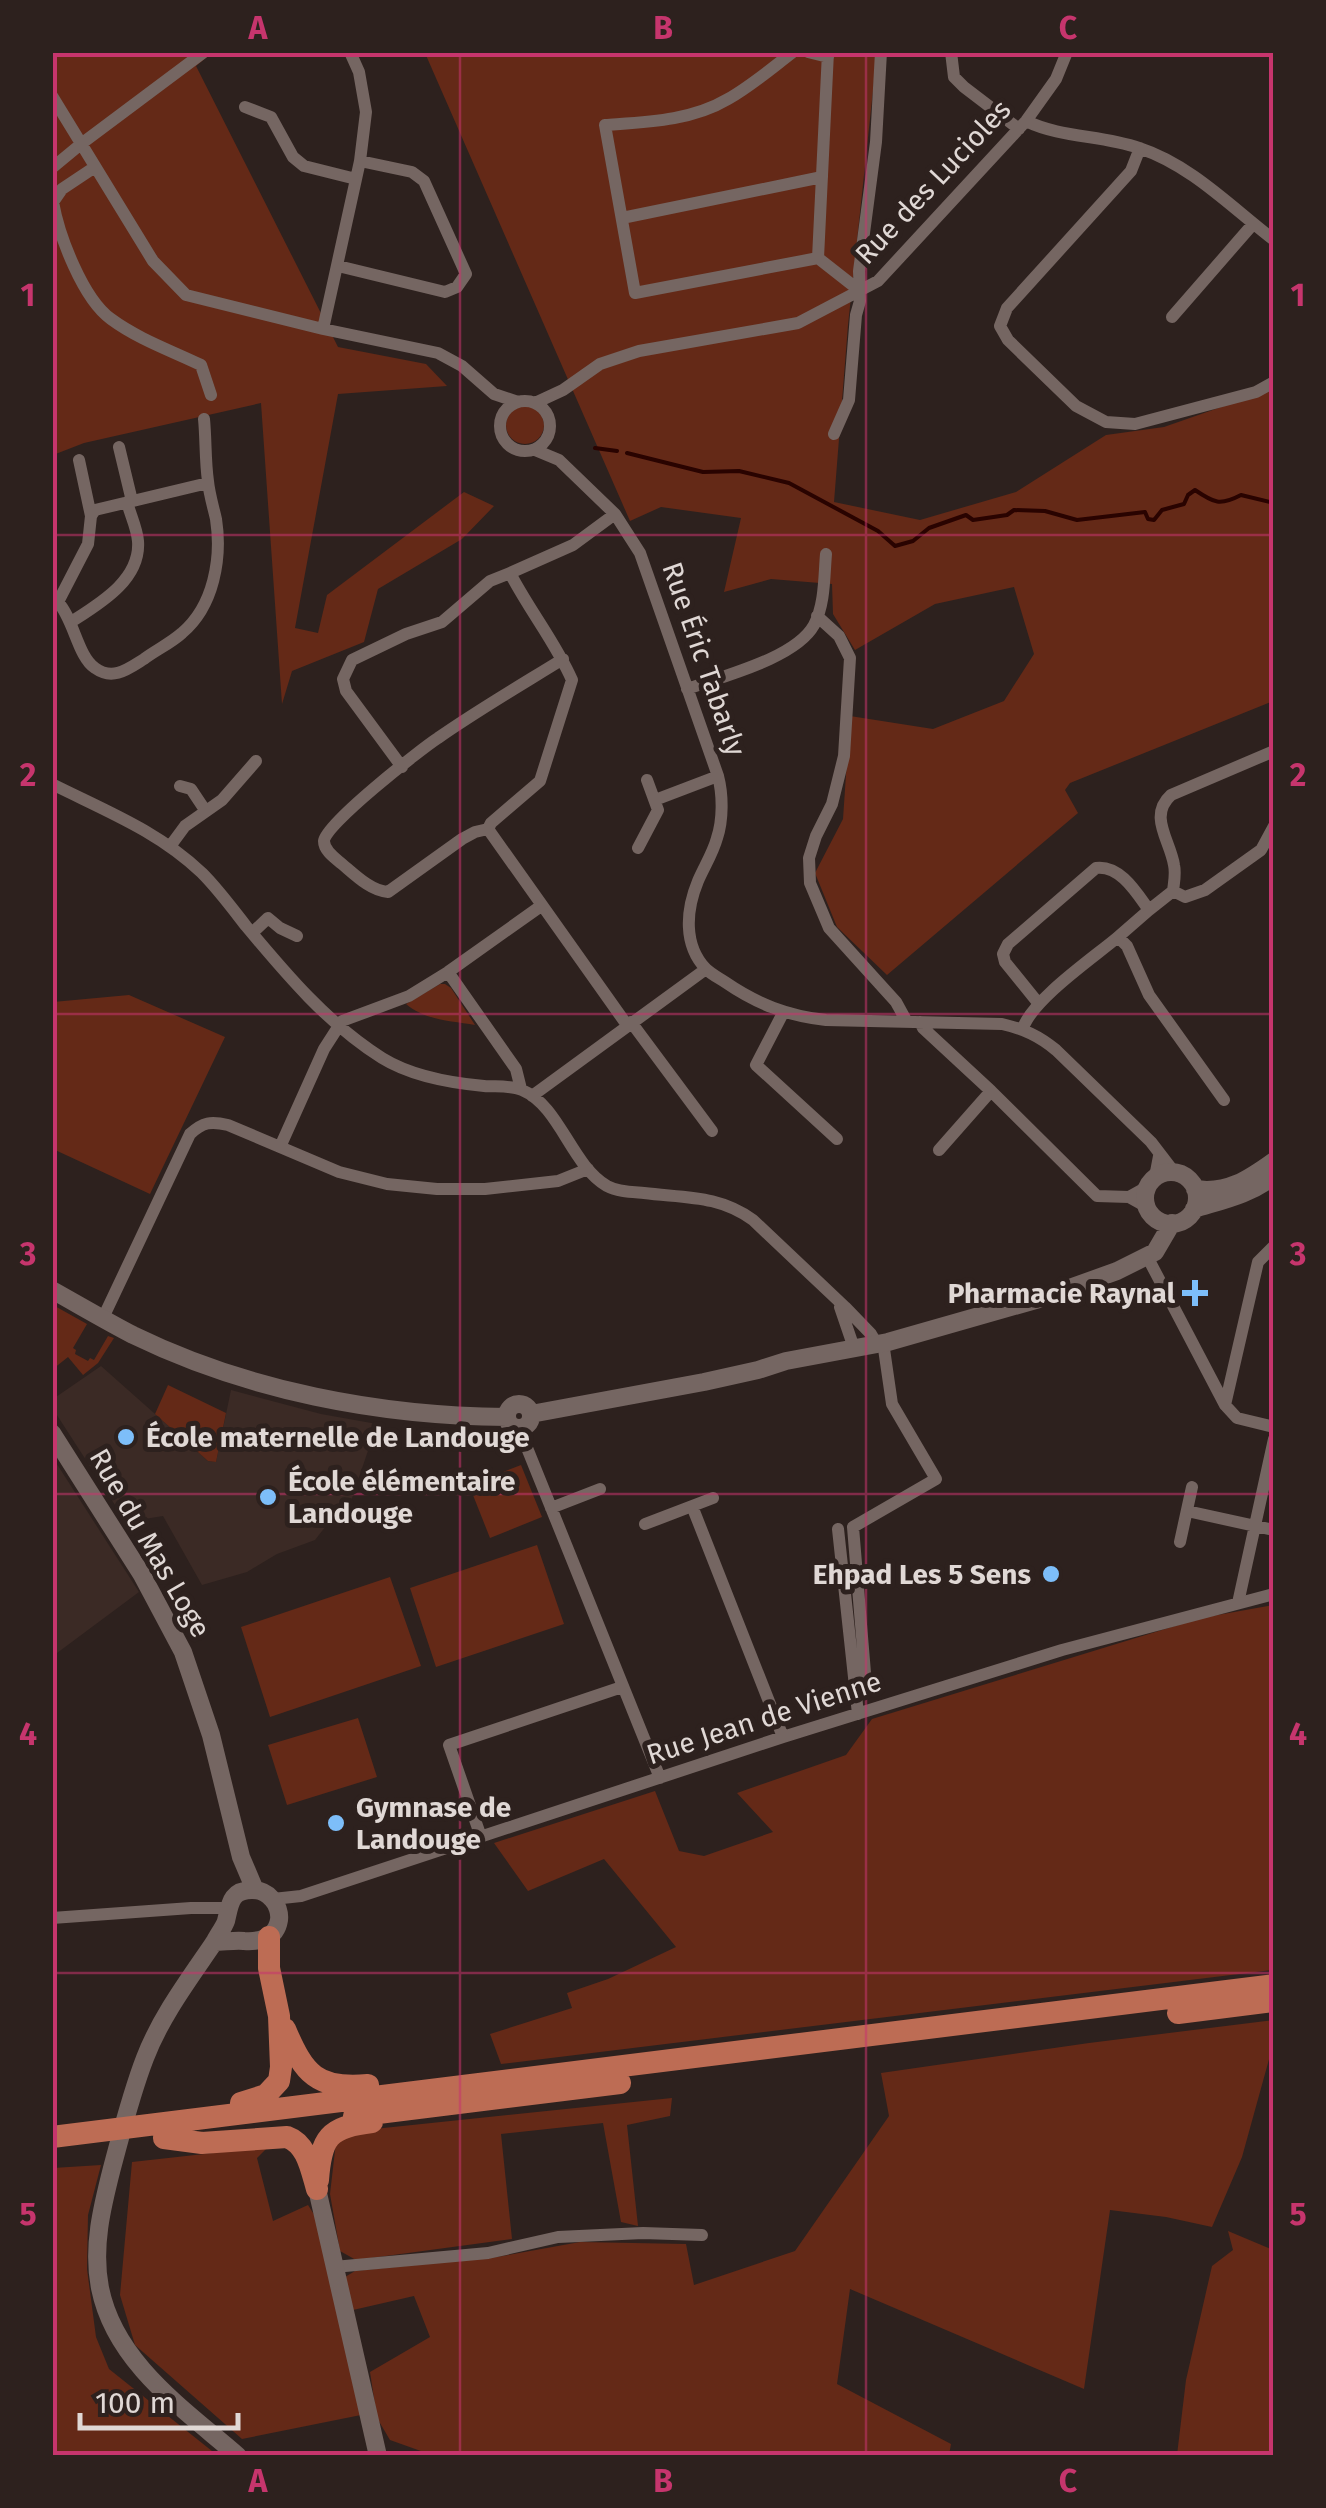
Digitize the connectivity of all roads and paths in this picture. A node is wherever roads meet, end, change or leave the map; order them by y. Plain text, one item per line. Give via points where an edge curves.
1 (204, 52) edge
2 (350, 52) edge
3 (793, 52) edge
4 (808, 52) edge
5 (882, 52) edge
6 (951, 52) edge
7 (1066, 52) edge
8 (828, 55) edge
9 (52, 96) edge
10 (245, 107) dead end
11 (1022, 125) junction
12 (81, 144) junction
13 (1140, 148) junction
14 (360, 161) junction
15 (95, 167) junction
16 (52, 168) edge
17 (822, 178) junction
18 (356, 179) junction
19 (622, 218) junction
20 (1253, 224) junction
21 (1274, 240) edge
22 (818, 258) junction
23 (338, 266) junction
24 (860, 291) junction
25 (1172, 317) dead end
26 (323, 329) junction
27 (1274, 382) edge
28 (564, 390) junction
29 (494, 394) junction
30 (211, 395) dead end
31 (518, 402) junction
32 (535, 403) junction
33 (204, 419) dead end
34 (500, 420) junction
35 (550, 429) junction
36 (834, 434) dead end
37 (119, 446) dead end
38 (535, 450) junction
39 (79, 460) dead end
40 (559, 460) junction
41 (208, 482) junction
42 (130, 502) junction
43 (615, 514) junction
44 (91, 516) junction
45 (826, 554) dead end
46 (510, 573) junction
47 (55, 602) edge
48 (817, 616) junction
49 (71, 622) junction
50 (563, 659) junction
51 (688, 689) junction
52 (1274, 751) edge
53 (256, 760) dead end
54 (402, 767) junction
55 (718, 776) junction
56 (647, 780) dead end
57 (52, 784) edge
58 (180, 786) dead end
59 (655, 800) junction
60 (206, 810) junction
61 (1274, 826) edge
62 (488, 829) junction
63 (171, 846) junction
64 (638, 848) dead end
65 (1173, 891) junction
66 (540, 906) junction
67 (1149, 910) junction
68 (252, 933) junction
69 (297, 936) dead end
70 (1118, 937) junction
71 (706, 969) junction
72 (448, 972) junction
73 (1039, 1004) junction
74 (783, 1013) junction
75 (914, 1022) junction
76 (629, 1023) junction
77 (338, 1026) junction
78 (1023, 1028) junction
79 (991, 1091) junction
80 (526, 1092) junction
81 (1224, 1100) dead end
82 (712, 1131) dead end
83 (838, 1139) dead end
84 (280, 1147) junction
85 (939, 1150) dead end
86 (1159, 1156) junction
87 (1274, 1161) edge
88 (588, 1169) junction
89 (1174, 1172) junction
90 (1274, 1176) edge
91 (1151, 1182) junction
92 (1195, 1188) junction
93 (1129, 1197) junction
94 (1194, 1210) junction
95 (1150, 1211) junction
96 (1172, 1224) junction
97 (1274, 1246) edge
98 (1145, 1256) junction
99 (52, 1290) edge
100 (837, 1300) junction
101 (102, 1318) junction
102 (880, 1343) junction
103 (854, 1348) junction
104 (1224, 1405) junction
105 (519, 1420) junction
106 (1274, 1426) edge
107 (52, 1433) edge
108 (1274, 1439) edge
109 (1192, 1486) dead end
110 (600, 1489) dead end
111 (714, 1498) dead end
112 (692, 1506) junction
113 (551, 1508) junction
114 (1186, 1512) junction
115 (645, 1524) dead end
116 (1254, 1526) junction
117 (838, 1530) dead end
118 (1274, 1530) edge
119 (1180, 1542) dead end
120 (1274, 1594) edge
121 (1238, 1603) junction
122 (854, 1685) junction
123 (622, 1687) junction
124 (858, 1714) junction
125 (782, 1737) junction
126 (660, 1778) junction
127 (481, 1837) junction
128 (249, 1904) junction
129 (52, 1918) edge
130 (253, 1940) junction
131 (214, 1942) junction
132 (1274, 1985) edge
133 (1274, 2002) edge
134 (279, 2016) junction
135 (501, 2082) junction
136 (432, 2106) junction
137 (52, 2134) edge
138 (164, 2138) junction
139 (52, 2152) edge
140 (318, 2189) junction
141 (702, 2235) dead end
142 (334, 2267) junction
143 (376, 2446) edge
144 (238, 2456) edge
145 (392, 2456) edge

1 - 12 street
2 - 14 street via 366,112
3 - 19 street via 710,107 605,126
4 - 8 street
5 - 24 street
6 - 11 street via 954,76 964,87
7 - 11 street, Rue des Lucioles via 1056,79
8 - 17 street
9 - 12 street
10 - 18 street via 271,117 304,166
11 - 13 street
11 - 24 street, Rue des Lucioles via 878,281
12 - 15 street
12 - 16 street
13 - 20 street via 1194,176
13 - 27 street via 1131,171 1007,308 1000,326 1008,340 1076,406 1106,422 1136,424
14 - 18 street
14 - 23 street via 412,172 424,181 466,274 445,292
15 - 26 street via 153,261 186,295
15 - 30 street via 54,202 83,286 110,318 201,366
17 - 19 street
17 - 22 street
18 - 23 street
19 - 22 street via 635,293
20 - 21 street
20 - 25 street
22 - 24 street
23 - 26 street
24 - 28 street, Rue des Lucioles via 798,323 600,364
24 - 36 street via 848,400
26 - 29 street via 438,354
28 - 32 street
28 - 35 street
29 - 31 street
29 - 34 street
31 - 32 street
31 - 34 street
32 - 35 street via 546,411
33 - 41 street
34 - 38 street via 510,447
35 - 38 street
35 - 40 street, Rue Éric Tabarly
37 - 42 street
38 - 40 street, Rue Éric Tabarly
39 - 44 street
40 - 43 street, Rue Éric Tabarly
41 - 42 street
41 - 49 street via 216,572 199,614 183,632 124,672 109,674 87,662
42 - 44 street
42 - 49 street via 138,542 132,568 111,596
43 - 46 street via 573,545
43 - 51 street, Rue Éric Tabarly via 640,553
44 - 47 street via 88,544
45 - 48 street
46 - 50 street
46 - 54 street via 442,622 352,660 346,670 346,690
47 - 49 street
48 - 51 street via 797,644 779,655
48 - 75 street via 850,658 844,756 809,858 810,883 830,928
50 - 54 street
50 - 62 street via 572,689 540,781
51 - 55 street, Rue Éric Tabarly
52 - 65 street via 1162,803 1161,826 1176,870
53 - 60 street
54 - 62 street via 324,835 329,852 369,885 388,892 462,839
55 - 59 street
55 - 71 street, Rue Éric Tabarly via 718,837 696,887 688,927
56 - 59 street
57 - 63 street
58 - 60 street via 191,789
59 - 64 street via 658,810
60 - 63 street
61 - 65 street via 1262,850 1205,890 1184,896
62 - 66 street
63 - 68 street
65 - 67 street
66 - 72 street
66 - 76 street
67 - 70 street
67 - 73 street via 1108,866 1096,868 1037,918 1003,954
68 - 69 street via 268,918
68 - 77 street
70 - 73 street
70 - 81 street via 1149,995
71 - 74 street
71 - 76 street
72 - 77 street
72 - 80 street
73 - 78 street
74 - 75 street
74 - 83 street via 756,1065
75 - 78 street
75 - 79 street
76 - 80 street
76 - 82 street
77 - 80 street via 385,1060 426,1076
77 - 84 street
78 - 86 street via 1056,1050
79 - 85 street
79 - 93 street via 1097,1196
80 - 88 street
84 - 88 street via 340,1172 437,1189 558,1181
84 - 101 street via 228,1124 200,1124
86 - 89 street
86 - 91 street
87 - 92 main road via 1232,1187
88 - 100 street via 624,1192 736,1208
89 - 91 main road
89 - 92 main road
90 - 94 main road via 1236,1198
91 - 93 street
91 - 95 main road
92 - 94 main road
93 - 95 street
94 - 96 main road
95 - 96 main road
95 - 98 main road
96 - 98 main road via 1155,1252
97 - 104 street via 1258,1262
98 - 102 main road via 1039,1298
98 - 104 street
99 - 101 main road
100 - 102 street
100 - 103 street
101 - 105 main road via 222,1371 283,1389 373,1406
102 - 103 main road
102 - 122 street via 892,1404 936,1479 853,1526 866,1686
103 - 105 main road
104 - 106 street via 1237,1418
105 - 113 street
107 - 128 main road, Rue du Mas Loge via 120,1536 183,1652 242,1857
108 - 116 street
109 - 114 street
110 - 113 street
111 - 112 street
112 - 115 street
112 - 125 street
113 - 123 street
114 - 116 street
114 - 119 street
116 - 118 street
116 - 121 street
117 - 122 street
120 - 121 street, Rue Jean de Vienne
121 - 124 street, Rue Jean de Vienne
122 - 124 street
123 - 126 street
123 - 127 street via 449,1745
124 - 125 street, Rue Jean de Vienne
125 - 126 street, Rue Jean de Vienne
126 - 127 street, Rue Jean de Vienne
127 - 128 street, Rue Jean de Vienne via 301,1896
128 - 129 street
128 - 130 main road, Rue du Mas Loge via 232,1932
128 - 130 main road via 276,1929
128 - 131 main road
130 - 131 main road
130 - 134 highway via 269,1968
131 - 144 main road via 146,2054 97,2232 100,2290 124,2347
132 - 135 highway
133 - 136 highway
134 - 135 highway via 304,2066 331,2086 479,2076
134 - 137 highway via 279,2081 266,2096
135 - 137 highway
136 - 138 highway
136 - 140 highway via 336,2130 320,2153
138 - 139 highway
138 - 140 highway via 296,2140
140 - 142 main road
141 - 142 street via 558,2236 488,2253
142 - 143 main road
143 - 145 main road

